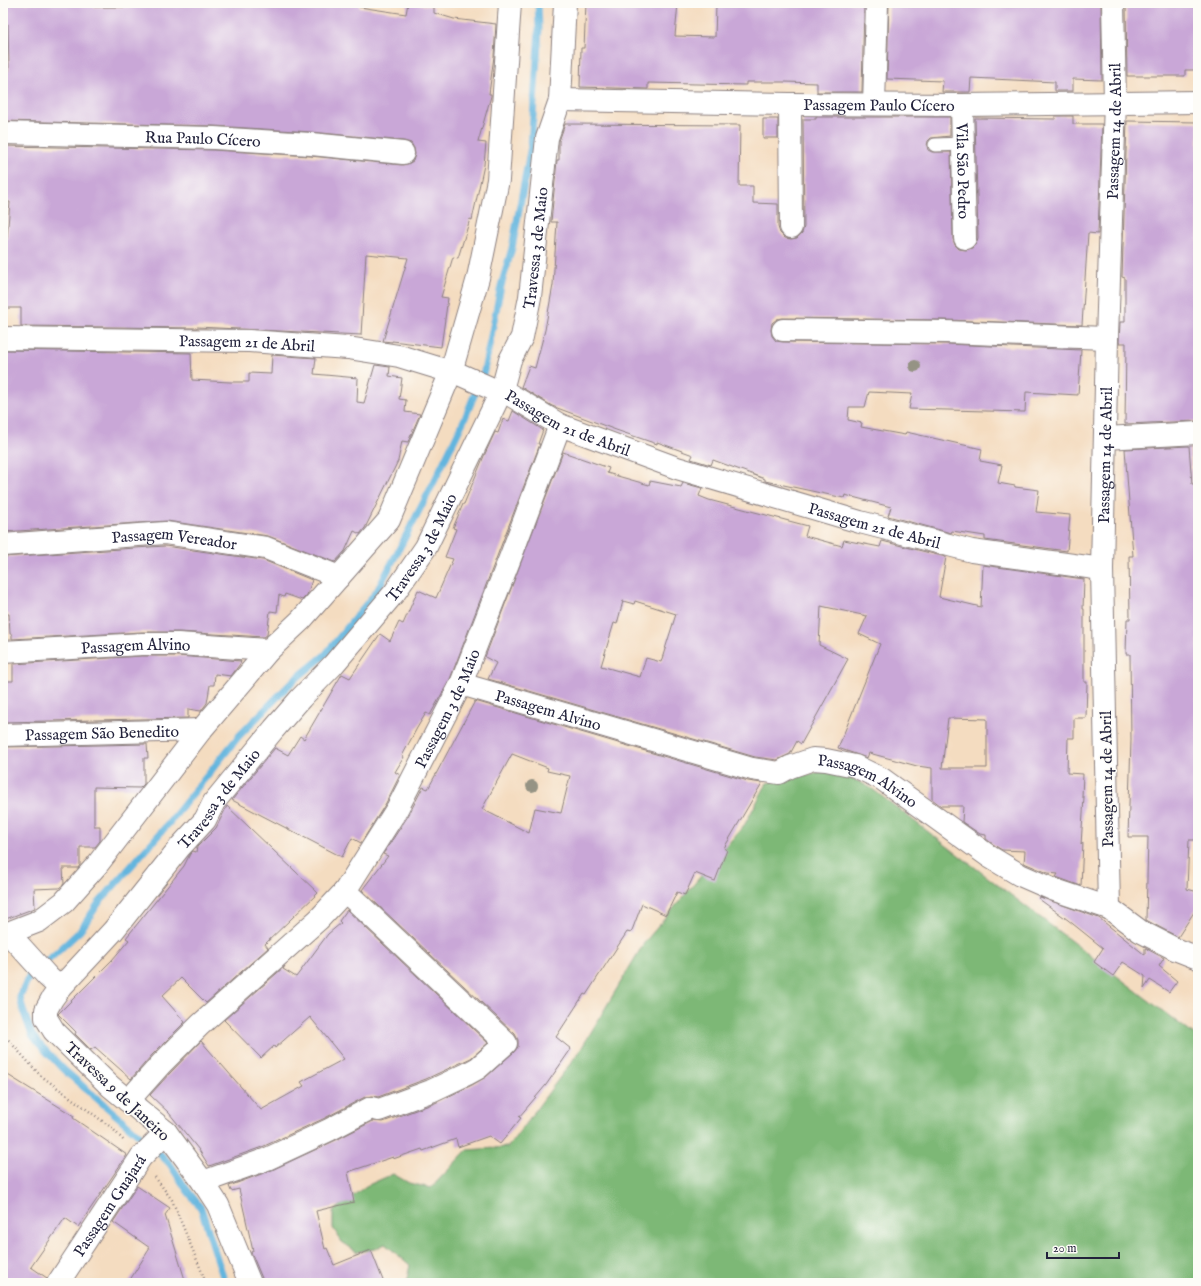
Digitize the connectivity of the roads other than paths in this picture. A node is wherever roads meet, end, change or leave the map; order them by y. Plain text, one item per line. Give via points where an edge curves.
1 (510, 3) edge
2 (565, 3) edge
3 (877, 3) edge
4 (1113, 3) edge
5 (560, 100) junction
6 (1115, 102) junction
7 (1198, 102) edge
8 (790, 104) junction
9 (874, 104) junction
10 (962, 105) junction
11 (3, 133) edge
12 (963, 144) junction
13 (935, 145) dead end
14 (402, 153) dead end
15 (791, 227) dead end
16 (965, 238) dead end
17 (783, 330) dead end
18 (3, 338) edge
19 (1107, 338) junction
20 (456, 374) junction
21 (498, 390) junction
22 (560, 425) junction
23 (1198, 433) edge
24 (1105, 438) junction
25 (3, 545) edge
26 (1102, 569) junction
27 (339, 577) junction
28 (269, 650) junction
29 (3, 652) edge
30 (461, 684) junction
31 (201, 730) junction
32 (3, 734) edge
33 (345, 891) junction
34 (1109, 908) junction
35 (7, 934) edge
36 (1198, 958) edge
37 (54, 982) junction
38 (128, 1101) junction
39 (164, 1135) junction
40 (203, 1182) junction
41 (58, 1283) edge
42 (250, 1283) edge

1 - 20 street via 498,180
2 - 5 street, Travessa 3 de Maio
3 - 9 street
4 - 6 street, Passagem 14 de Abril
5 - 8 street, Passagem Paulo Cícero
5 - 21 street, Travessa 3 de Maio via 547,138 530,296 522,337
6 - 7 street, Passagem Paulo Cícero
6 - 10 street, Passagem Paulo Cícero
6 - 19 street, Passagem 14 de Abril
8 - 9 street, Passagem Paulo Cícero
8 - 15 street
9 - 10 street, Passagem Paulo Cícero
10 - 12 street, Vila São Pedro
11 - 14 street, Rua Paulo Cícero via 214,138
12 - 13 lane
12 - 16 street, Vila São Pedro
17 - 19 street via 946,332
18 - 20 street, Passagem 21 de Abril via 249,341 341,348 399,356
19 - 24 street, Passagem 14 de Abril
20 - 21 street, Passagem 21 de Abril
20 - 27 street via 389,520
21 - 22 street, Passagem 21 de Abril
21 - 37 street, Travessa 3 de Maio via 426,548 395,592 274,729 214,802 205,820 180,847 113,931
22 - 26 street, Passagem 21 de Abril via 677,468 860,522 972,551
22 - 30 street, Passagem 3 de Maio
23 - 24 street
24 - 26 street, Passagem 14 de Abril
25 - 27 street, Passagem Vereador via 165,533 266,548
26 - 34 street, Passagem 14 de Abril
27 - 28 street via 301,620
28 - 29 street, Passagem Alvino via 142,644
28 - 31 street
30 - 33 street, Passagem 3 de Maio via 397,809
30 - 34 street, Passagem Alvino via 752,769 778,773 813,759 855,766 882,779 990,857 1020,875 1052,889
31 - 32 street, Passagem São Benedito
31 - 35 street via 97,865 64,902 39,921
33 - 38 street, Passagem 3 de Maio via 319,919 195,1030
33 - 40 street via 506,1043 478,1068 431,1091 379,1110 370,1108 267,1159
34 - 36 street, Passagem Alvino via 1140,931
35 - 37 street
37 - 38 street, Travessa 9 de Janeiro via 46,1018 54,1031
38 - 39 street, Travessa 9 de Janeiro
39 - 40 street, Travessa 9 de Janeiro
39 - 41 street, Passagem Guajará via 141,1157
40 - 42 street, Travessa 9 de Janeiro via 218,1205

